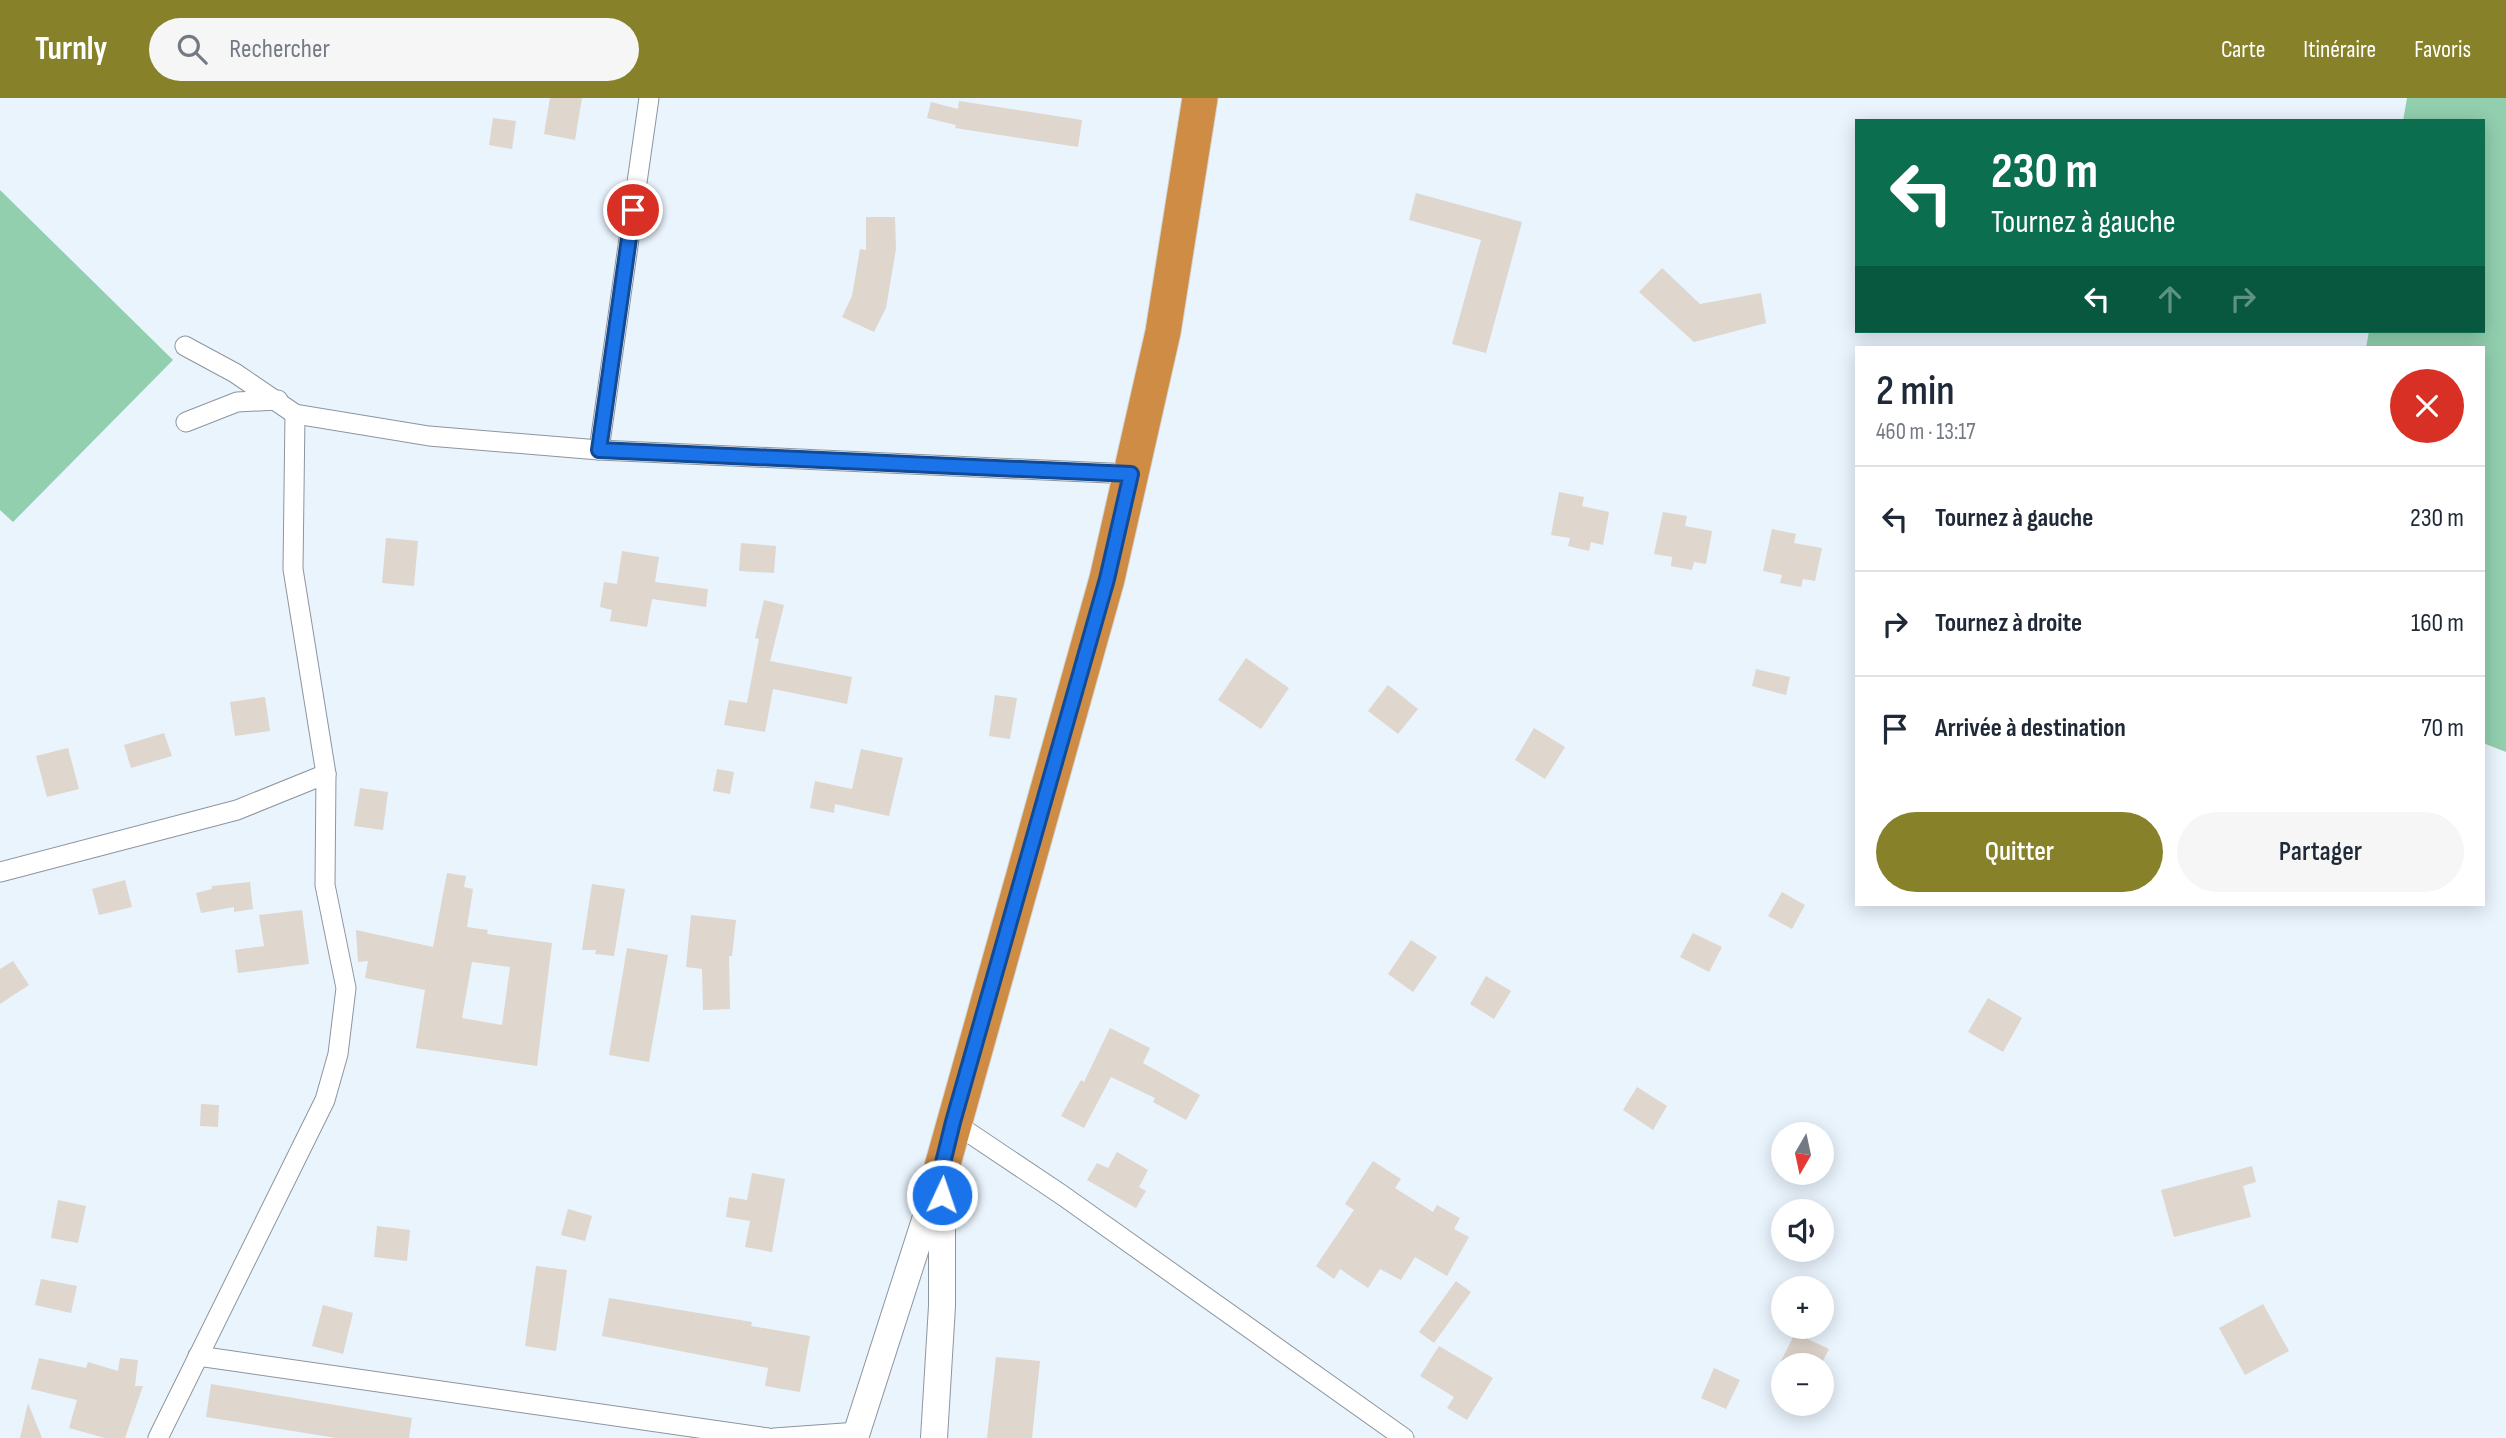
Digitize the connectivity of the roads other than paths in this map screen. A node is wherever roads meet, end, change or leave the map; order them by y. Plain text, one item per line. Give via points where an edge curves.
1 (649, 98) edge
2 (1200, 98) edge
3 (185, 346) dead end
4 (278, 400) junction
5 (295, 414) junction
6 (186, 422) dead end
7 (599, 450) junction
8 (1131, 474) junction
9 (326, 774) junction
10 (0, 872) edge
11 (953, 1122) junction
12 (942, 1167) junction
13 (198, 1356) junction
14 (857, 1435) edge
15 (158, 1438) edge
16 (768, 1438) edge
17 (774, 1438) edge
18 (934, 1438) edge
19 (1404, 1438) edge

1 - 7 street
2 - 8 highway via 1163,332
3 - 4 street
4 - 5 street
4 - 6 street via 237,402
5 - 7 street via 429,436
5 - 9 street via 293,569
7 - 8 street
8 - 11 highway via 1107,579
9 - 10 street via 237,810
9 - 13 street via 325,885 346,988 338,1054 325,1100
11 - 12 highway
11 - 19 street
12 - 14 street
12 - 18 street via 942,1306
13 - 15 street
13 - 16 street
14 - 17 street

